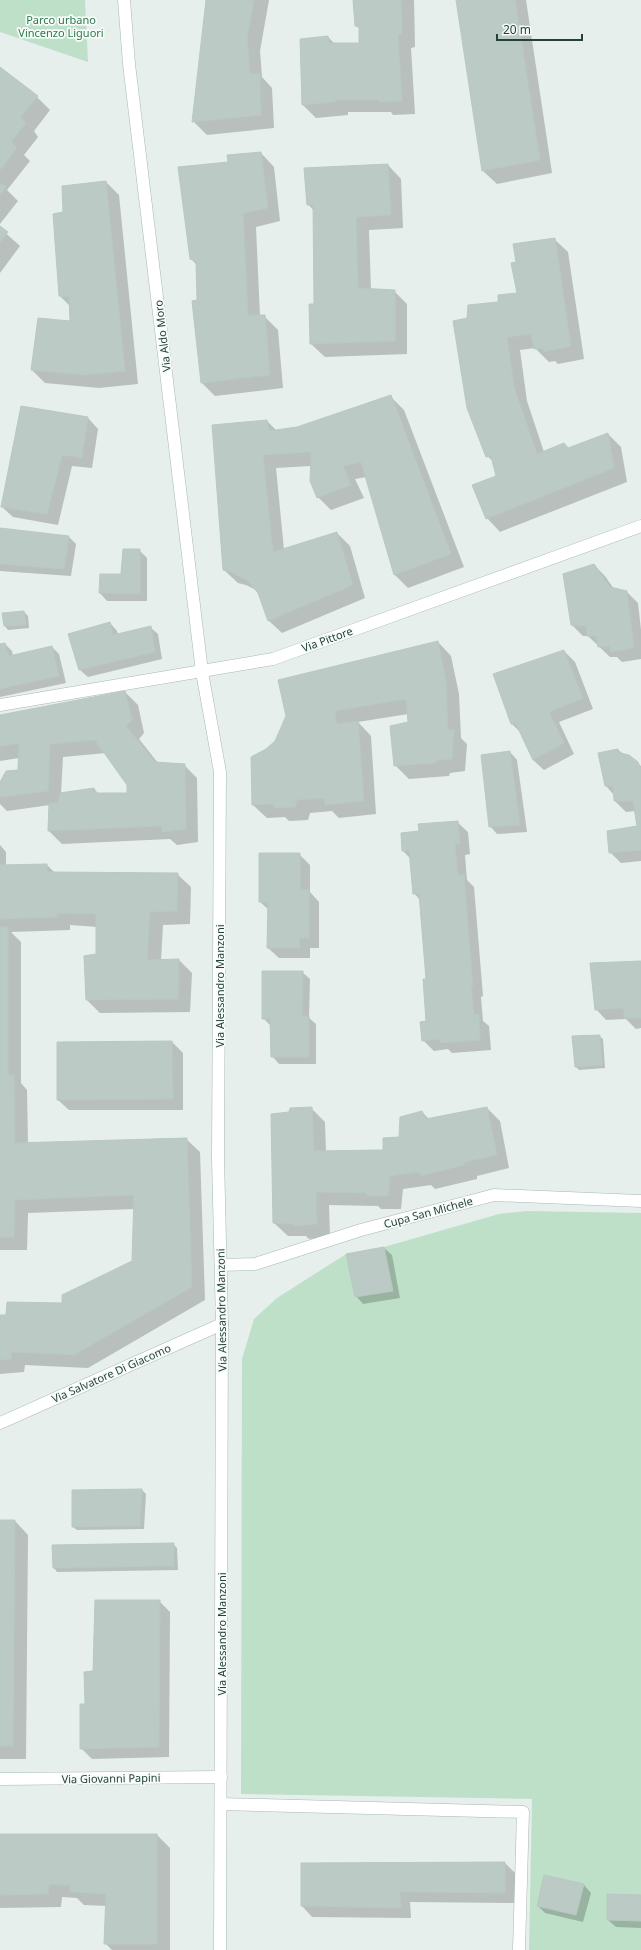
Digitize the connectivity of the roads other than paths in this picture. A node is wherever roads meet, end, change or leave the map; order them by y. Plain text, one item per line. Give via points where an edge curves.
1 (124, 0) edge
2 (641, 526) edge
3 (202, 672) junction
4 (0, 705) edge
5 (641, 1200) edge
6 (221, 1265) junction
7 (222, 1324) junction
8 (0, 1423) edge
9 (221, 1777) junction
10 (0, 1779) edge
11 (221, 1804) junction
12 (519, 1949) edge
13 (220, 1950) edge

1 - 3 street, Via Aldo Moro via 130,72
2 - 3 street, Via Pittore via 273,659
3 - 4 street, Via Pittore
3 - 6 street, Via Alessandro Manzoni via 220,772 218,1158
5 - 6 street, Cupa San Michele via 494,1195 361,1230 255,1264
6 - 7 street, Via Alessandro Manzoni
7 - 8 street, Via Salvatore Di Giacomo
7 - 9 street, Via Alessandro Manzoni
9 - 10 street, Via Giovanni Papini
9 - 11 street, Via Alessandro Manzoni
11 - 12 street via 523,1812
11 - 13 street, Via Alessandro Manzoni

